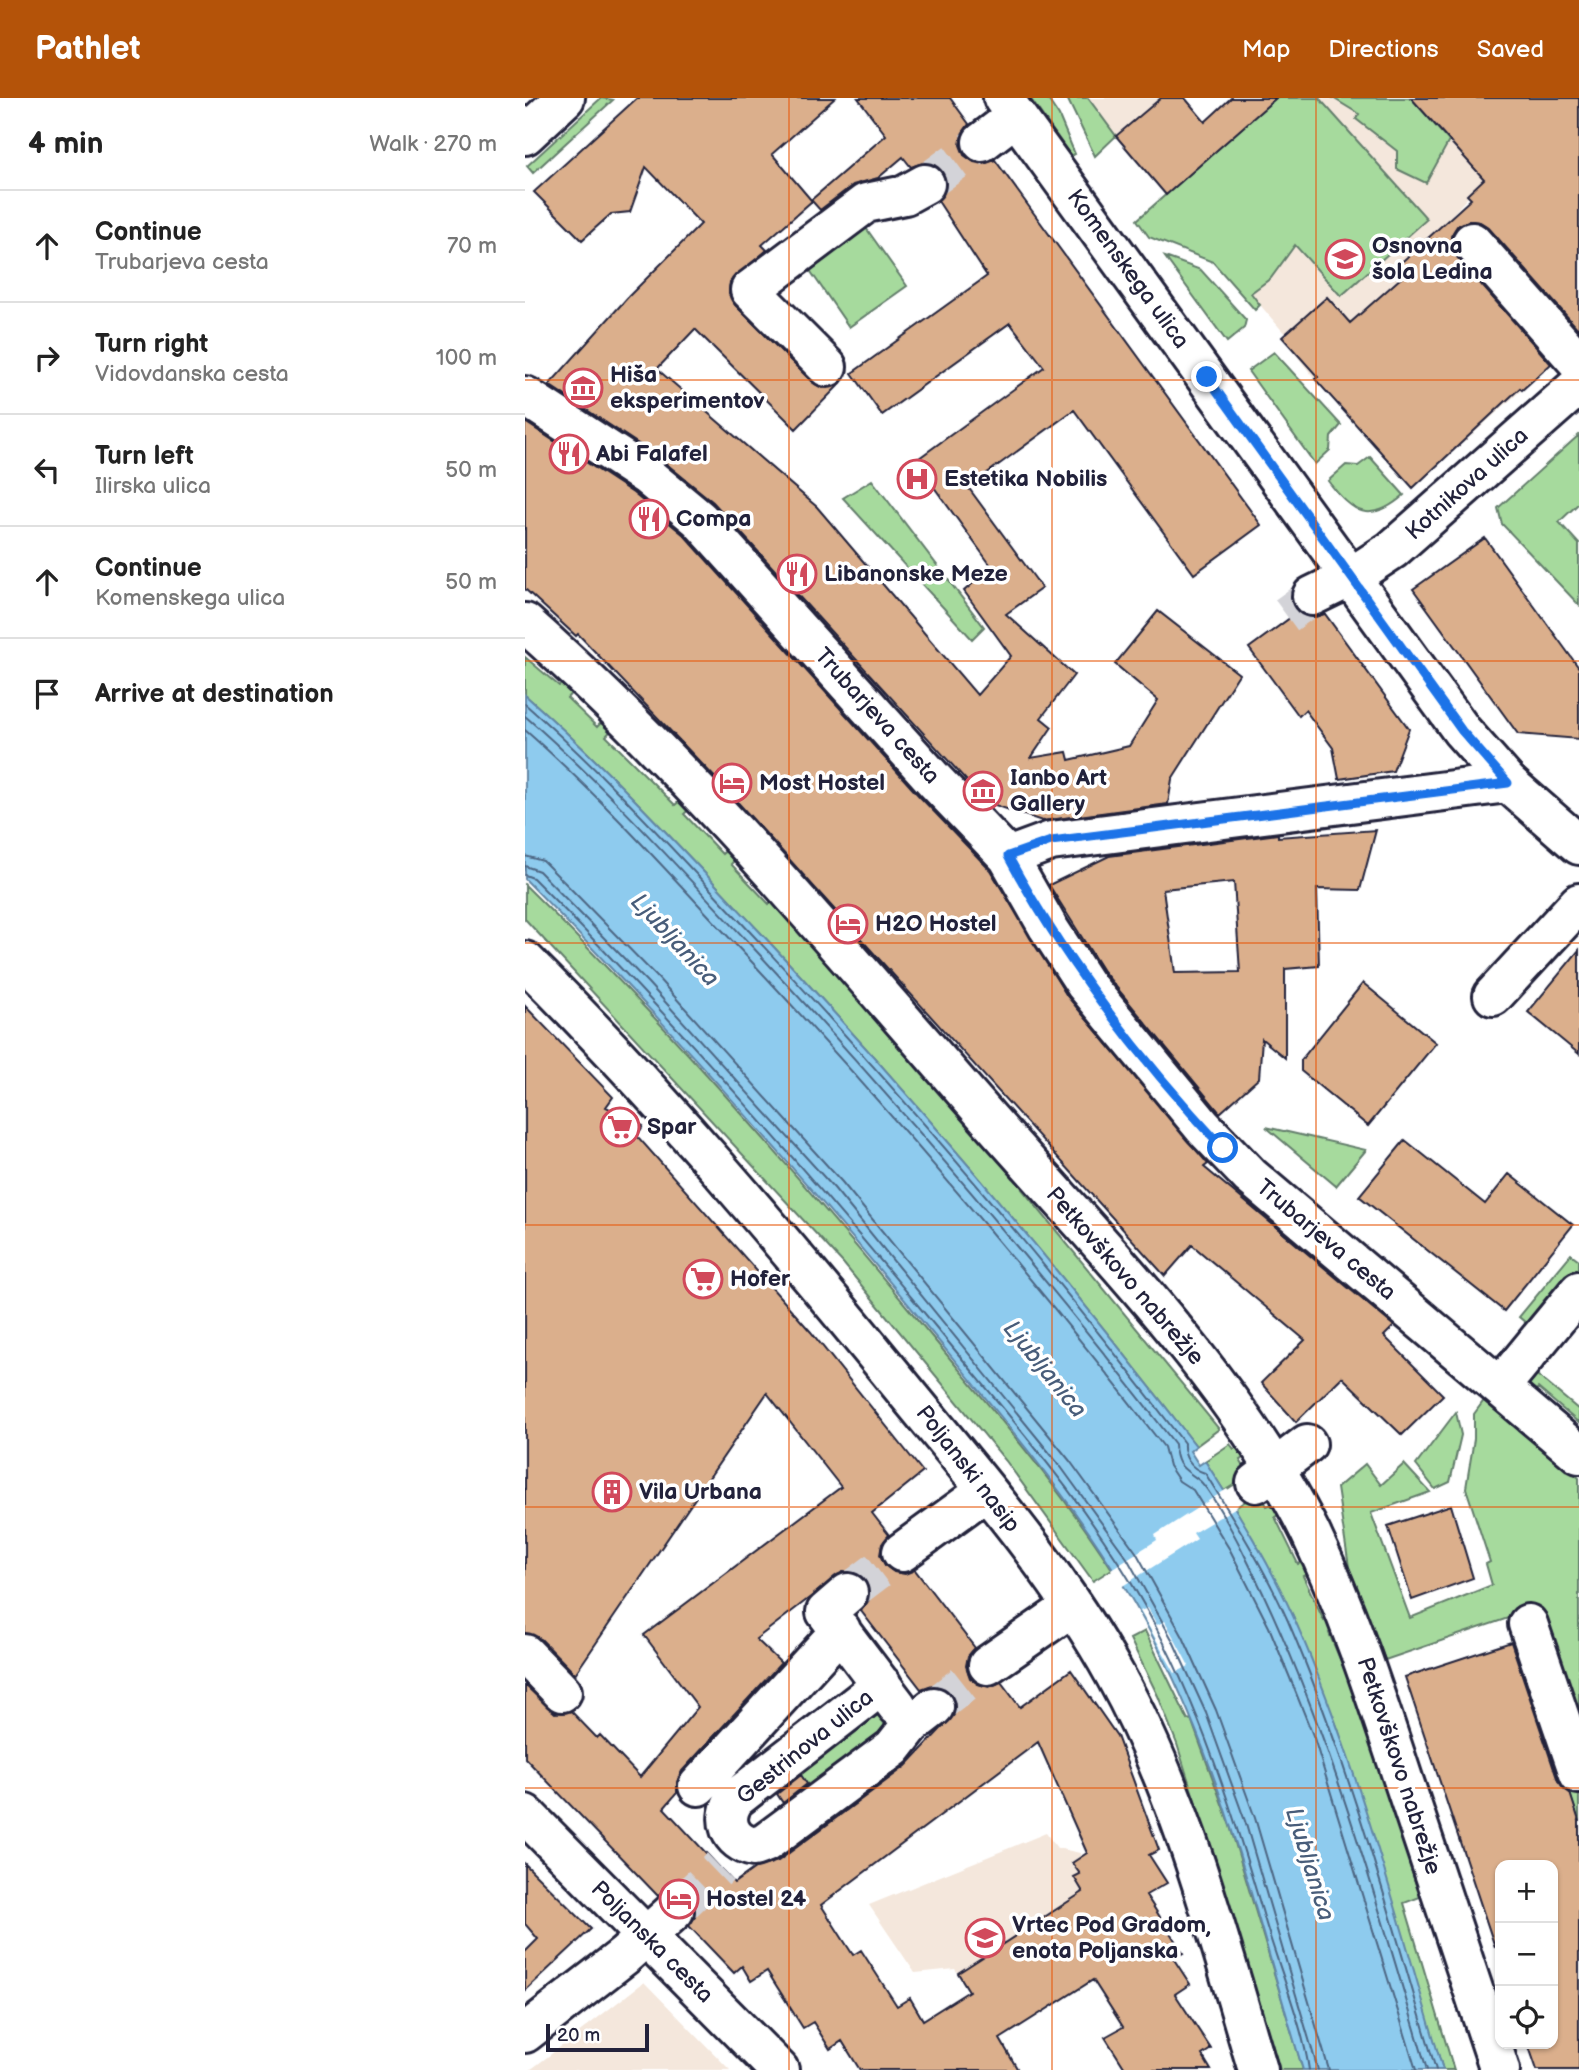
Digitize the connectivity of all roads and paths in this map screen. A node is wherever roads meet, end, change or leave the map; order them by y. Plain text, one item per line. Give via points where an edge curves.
1 (565, 98) edge
2 (1010, 107) edge
3 (525, 135) edge
4 (982, 142) tunnel mouth
5 (925, 184) tunnel mouth
6 (1472, 242) dead end
7 (1579, 363) edge
8 (827, 367) dead end
9 (1579, 385) edge
10 (525, 396) edge
11 (1351, 577) junction
12 (1312, 596) tunnel mouth
13 (525, 623) edge
14 (1508, 783) junction
15 (1579, 845) edge
16 (1008, 856) junction
17 (1579, 903) edge
18 (525, 961) edge
19 (1493, 996) dead end
20 (1579, 1291) edge
21 (1500, 1387) junction
22 (1307, 1444) dead end
23 (1579, 1454) edge
24 (1265, 1477) junction
25 (986, 1490) junction
26 (902, 1552) tunnel mouth
27 (1073, 1606) junction
28 (1528, 1624) dead end
29 (525, 1654) edge
30 (988, 1665) tunnel mouth
31 (882, 1685) junction
32 (562, 1692) dead end
33 (1579, 1774) edge
34 (698, 1786) dead end
35 (525, 1814) edge
36 (661, 1924) junction
37 (525, 2033) edge
38 (779, 2070) edge
39 (1258, 2070) edge
40 (1500, 2070) edge

1 - 3 street
2 - 4 street
2 - 11 street, Komenskega ulica
5 - 8 street via 905,195 866,203 750,290
6 - 7 street
9 - 11 street, Kotnikova ulica via 1392,550
10 - 16 street, Trubarjeva cesta via 646,475 699,519
11 - 12 street, Kotnikova ulica
11 - 14 street, Komenskega ulica via 1462,731
13 - 24 street, Petkovškovo nabrežje via 619,710 798,899 1204,1368
14 - 15 street, Komenskega ulica
14 - 16 street via 1051,841
16 - 21 street, Trubarjeva cesta via 1086,984 1223,1148
17 - 19 street
18 - 25 street, Poljanski nasip via 591,1027 817,1282
20 - 21 street
21 - 23 street, Trubarjeva cesta
22 - 24 street
24 - 40 street, Petkovškovo nabrežje via 1309,1531 1351,1625
25 - 26 street
25 - 27 street, Poljanski nasip
27 - 30 street
27 - 39 street, Poljanski nasip via 1116,1676 1167,1788
28 - 33 street
29 - 32 street
31 - 31 street, Gestrinova ulica via 735,1799 727,1817 728,1853 765,1843 893,1748 922,1716
31 - 34 street, Gestrinova ulica via 844,1612
35 - 36 street, Poljanska cesta
36 - 37 street
36 - 38 street, Poljanska cesta

